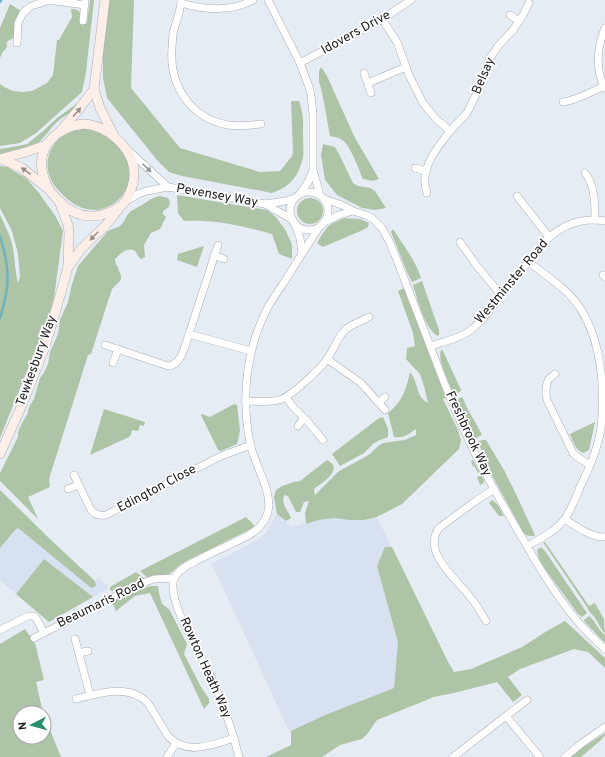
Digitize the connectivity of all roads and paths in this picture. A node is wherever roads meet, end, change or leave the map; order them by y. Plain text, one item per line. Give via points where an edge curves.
1 (106, 0) edge
2 (253, 0) edge
3 (268, 0) edge
4 (411, 0) edge
5 (181, 2) edge
6 (85, 3) edge
7 (529, 3) dead end
8 (510, 15) dead end
9 (382, 20) junction
10 (83, 21) dead end
11 (519, 21) junction
12 (605, 28) edge
13 (17, 43) dead end
14 (300, 63) junction
15 (406, 67) junction
16 (364, 73) dead end
17 (368, 83) junction
18 (604, 87) edge
19 (94, 89) junction
20 (371, 93) dead end
21 (563, 102) dead end
22 (261, 124) dead end
23 (450, 132) junction
24 (58, 133) junction
25 (113, 135) junction
26 (46, 145) junction
27 (126, 148) junction
28 (1, 159) edge
29 (415, 168) dead end
30 (313, 170) junction
31 (426, 171) junction
32 (585, 172) dead end
33 (168, 187) junction
34 (48, 189) junction
35 (426, 194) dead end
36 (298, 196) junction
37 (518, 196) dead end
38 (322, 197) junction
39 (59, 200) junction
40 (122, 204) junction
41 (266, 204) junction
42 (353, 211) junction
43 (595, 220) junction
44 (605, 221) edge
45 (294, 222) junction
46 (322, 224) junction
47 (549, 237) junction
48 (460, 242) dead end
49 (218, 245) dead end
50 (302, 253) junction
51 (214, 255) junction
52 (224, 259) dead end
53 (528, 262) junction
54 (68, 267) junction
55 (501, 295) junction
56 (369, 317) dead end
57 (189, 334) junction
58 (105, 345) dead end
59 (430, 346) junction
60 (118, 349) junction
61 (252, 351) junction
62 (603, 357) edge
63 (327, 359) junction
64 (113, 363) dead end
65 (555, 374) dead end
66 (385, 396) dead end
67 (286, 397) junction
68 (246, 401) junction
69 (379, 403) junction
70 (385, 410) dead end
71 (304, 418) junction
72 (298, 426) dead end
73 (603, 430) edge
74 (323, 440) dead end
75 (250, 445) junction
76 (0, 454) edge
77 (590, 465) junction
78 (74, 475) dead end
79 (78, 485) junction
80 (68, 489) dead end
81 (494, 489) junction
82 (565, 519) junction
83 (605, 537) edge
84 (527, 546) junction
85 (174, 578) junction
86 (486, 621) dead end
87 (0, 630) edge
88 (44, 633) junction
89 (34, 638) dead end
90 (75, 639) dead end
91 (605, 649) edge
92 (88, 651) dead end
93 (79, 653) junction
94 (90, 695) junction
95 (76, 699) dead end
96 (527, 700) dead end
97 (506, 716) junction
98 (605, 728) edge
99 (234, 738) junction
100 (176, 743) junction
101 (167, 757) edge
102 (239, 757) edge
103 (453, 757) edge
104 (540, 757) edge
105 (565, 757) edge

1 - 19 main road
2 - 5 street via 242,5 219,8 193,7
3 - 14 street
4 - 9 street, Idovers Drive
5 - 22 street via 173,33 171,63 178,88 192,107 212,121 235,126
6 - 10 street
6 - 13 street via 52,0 32,6 23,13 18,23
7 - 11 street, Belsay
8 - 11 street
9 - 14 street, Idovers Drive
9 - 15 street via 397,42
11 - 23 street, Belsay via 494,52 470,106
12 - 18 street via 598,62
14 - 30 street via 312,103
15 - 17 street
15 - 23 street via 423,103
16 - 17 street
17 - 20 street
18 - 21 street
24 -> 19 main road
19 - 25 main road
23 - 31 street, Belsay via 432,157
24 - 25 main road via 73,126 92,124
24 - 26 main road
25 - 27 main road
26 - 28 main road
26 - 34 main road via 41,168
27 -> 33 street, Pevensey Way
27 - 40 main road via 133,164 134,178
34 -> 28 main road via 22,168
29 - 31 street
30 - 36 street
30 - 38 street
31 - 35 street, Belsay
32 - 43 street via 591,182
33 - 40 street, Pevensey Way via 138,194
33 - 41 street, Pevensey Way
34 - 39 main road
36 - 38 street via 311,192
36 - 41 street, Pevensey Way
36 - 45 street via 293,201 290,211
37 - 47 street
38 - 42 street, Freshbrook Way
38 - 46 street via 328,213
39 - 40 main road via 73,212 89,216 103,215
39 - 54 main road, Tewkesbury Way via 69,232
40 -> 54 main road, Tewkesbury Way
41 - 45 street, Pevensey Way
42 - 46 street
42 - 59 street, Freshbrook Way via 372,218 384,232
43 - 44 street, Westminster Road
43 - 47 street, Westminster Road via 572,223
45 - 46 street via 309,230
45 - 50 street
46 - 50 street
47 - 53 street, Westminster Road
48 - 55 street
49 - 51 street
50 - 61 street via 268,307
51 - 52 street
51 - 57 street
53 - 55 street, Westminster Road
53 - 62 street via 577,303
54 - 76 main road, Tewkesbury Way via 42,352
55 - 59 street, Westminster Road via 488,313 468,332
56 - 63 street via 346,329
57 - 60 street via 182,356 172,366 164,366
57 - 61 street
58 - 60 street
59 - 81 street, Freshbrook Way via 464,431
60 - 64 street
61 - 68 street
62 - 73 street
63 - 67 street via 317,372
63 - 69 street via 361,383
65 - 77 street via 549,379 546,400 573,453
66 - 69 street
67 - 68 street via 278,400
67 - 71 street
68 - 75 street
69 - 70 street
71 - 72 street
71 - 74 street
73 - 77 street
75 - 79 street, Edington Close via 221,456 106,515 99,515 91,510
75 - 85 street via 269,497 265,519 251,534 186,566
77 - 82 street
78 - 79 street, Edington Close
79 - 80 street
81 - 84 street, Freshbrook Way
81 - 86 street via 439,528 434,543 446,570 472,598
82 - 83 street via 587,533
82 - 84 street via 550,533
84 - 91 street, Freshbrook Way via 570,612
85 - 88 street, Beaumaris Road via 154,579 139,584
85 - 99 street, Rowton Heath Way via 173,590 177,606 214,682
87 - 88 street, Beaumaris Road via 31,616 36,618
88 - 89 street, Beaumaris Road
90 - 93 street
92 - 93 street
93 - 94 street
94 - 95 street
94 - 100 street via 117,691 137,695 148,703 168,736
96 - 97 street
97 - 103 street
97 - 104 street
98 - 105 street
99 - 100 street via 198,747
99 - 102 street, Rowton Heath Way
100 - 101 street

